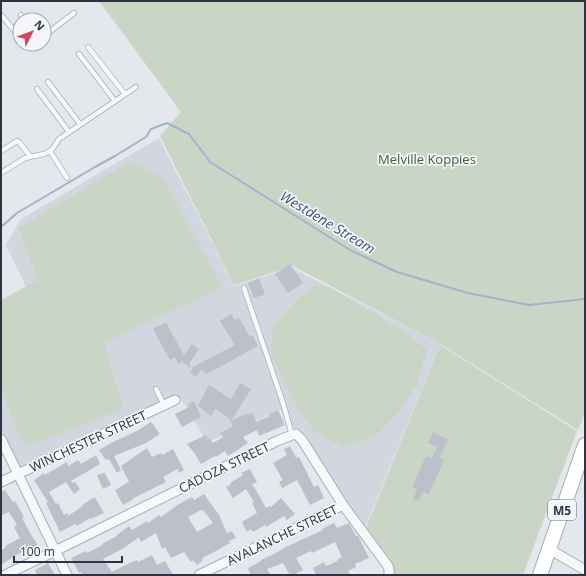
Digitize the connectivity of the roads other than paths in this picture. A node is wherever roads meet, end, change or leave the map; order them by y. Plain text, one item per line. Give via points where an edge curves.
1 (1, 14) edge
2 (74, 14) dead end
3 (12, 27) edge
4 (52, 30) edge
5 (88, 47) dead end
6 (79, 54) dead end
7 (48, 82) dead end
8 (136, 87) dead end
9 (37, 89) dead end
10 (126, 94) junction
11 (115, 101) junction
12 (80, 124) junction
13 (69, 132) junction
14 (1, 151) edge
15 (50, 151) junction
16 (30, 156) junction
17 (1, 173) edge
18 (67, 178) dead end
19 (244, 288) dead end
20 (156, 389) dead end
21 (176, 400) dead end
22 (164, 405) junction
23 (292, 435) junction
24 (1, 439) edge
25 (585, 445) edge
26 (585, 466) edge
27 (18, 474) junction
28 (1, 482) edge
29 (343, 505) junction
30 (551, 550) junction
31 (55, 551) junction
32 (585, 570) edge
33 (389, 572) edge
34 (5, 575) edge
35 (67, 575) edge
36 (199, 575) edge
37 (540, 575) edge
38 (546, 575) edge

1 - 3 lane
2 - 4 lane
5 - 10 lane
6 - 11 lane
7 - 12 lane
8 - 10 lane
9 - 13 lane
10 - 11 lane
11 - 12 lane
12 - 13 lane
13 - 15 lane via 59,139
14 - 16 lane via 19,142
15 - 16 lane
15 - 18 lane
16 - 17 lane
19 - 23 lane
20 - 22 lane
21 - 22 street, WINCHESTER STREET
22 - 27 street, WINCHESTER STREET
23 - 29 street via 296,434 302,440
23 - 31 street, CADOZA STREET
24 - 27 street
25 - 30 main road, M5
26 - 30 main road, M5
27 - 28 street, WINCHESTER STREET
27 - 31 street
29 - 33 street via 386,564
29 - 36 street, AVALANCHE STREET
30 - 32 street
30 - 37 main road, M5
30 - 38 main road, M5
31 - 34 street, CADOZA STREET
31 - 35 street

